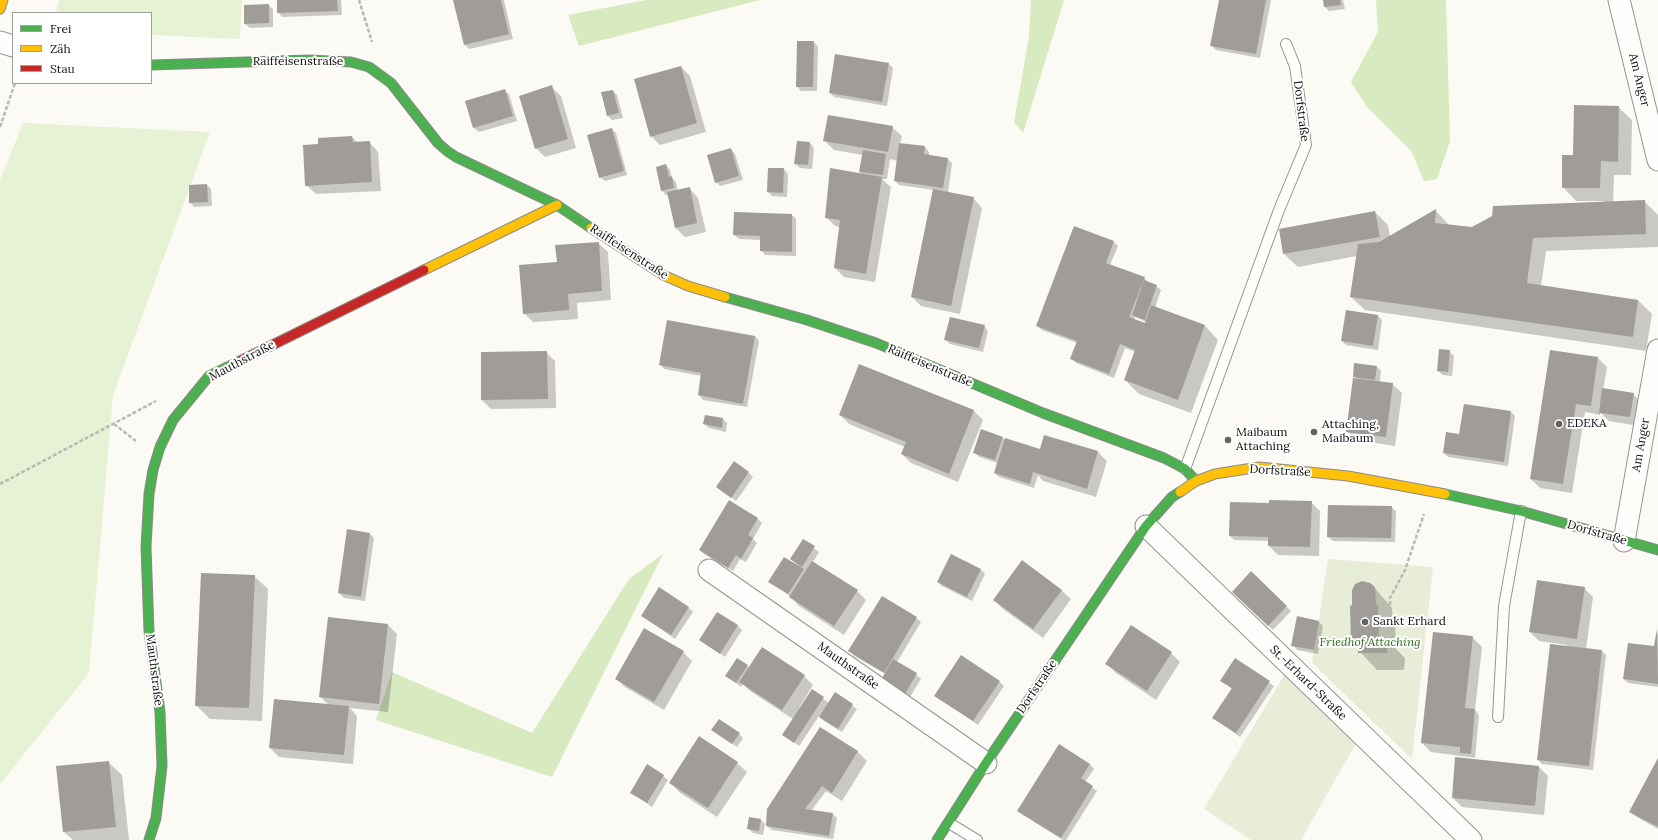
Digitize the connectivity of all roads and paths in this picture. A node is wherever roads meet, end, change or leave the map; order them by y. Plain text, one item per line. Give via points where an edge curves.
1 (3, 0) edge
2 (359, 0) edge
3 (1619, 0) edge
4 (0, 9) edge
5 (0, 42) edge
6 (1286, 44) dead end
7 (12, 46) edge
8 (152, 65) edge
9 (382, 75) junction
10 (16, 84) edge
11 (0, 127) edge
12 (1658, 160) edge
13 (557, 205) junction
14 (1658, 350) edge
15 (161, 399) dead end
16 (1185, 469) junction
17 (1196, 481) junction
18 (0, 484) edge
19 (1432, 492) junction
20 (1521, 511) junction
21 (1146, 526) junction
22 (1624, 541) junction
23 (1658, 550) edge
24 (709, 570) dead end
25 (1390, 659) dead end
26 (1498, 717) dead end
27 (986, 763) junction
28 (949, 823) junction
29 (149, 840) edge
30 (937, 840) edge
31 (977, 840) edge
32 (1471, 840) edge

1 - 4 street
2 - 9 path
3 - 12 street, Am Anger
5 - 7 street
6 - 16 lane, Dorfstraße via 1295,66 1306,145 1279,210
8 - 9 street, Raiffeisenstraße via 309,60 351,62 369,67
9 - 13 street, Raiffeisenstraße via 447,151
10 - 11 path
13 - 16 street, Raiffeisenstraße via 675,281 841,330 1043,413 1164,458
13 - 29 street, Mauthstraße via 209,376 173,420 157,457 149,494 146,547 149,631 160,712 162,766 156,818
14 - 22 street, Am Anger
15 - 18 path
16 - 17 street, Raiffeisenstraße
17 - 19 street, Dorfstraße via 1215,474 1259,467 1348,476
17 - 21 street, Dorfstraße via 1172,497
19 - 20 street, Dorfstraße
19 - 25 path via 1405,570 1390,598
20 - 22 street, Dorfstraße
20 - 26 lane via 1504,606
21 - 27 street, Dorfstraße
21 - 32 street, St.-Erhard-Straße
22 - 23 street, Dorfstraße
24 - 27 street, Mauthstraße
27 - 28 street, Dorfstraße
28 - 30 street, Dorfstraße
28 - 31 lane

